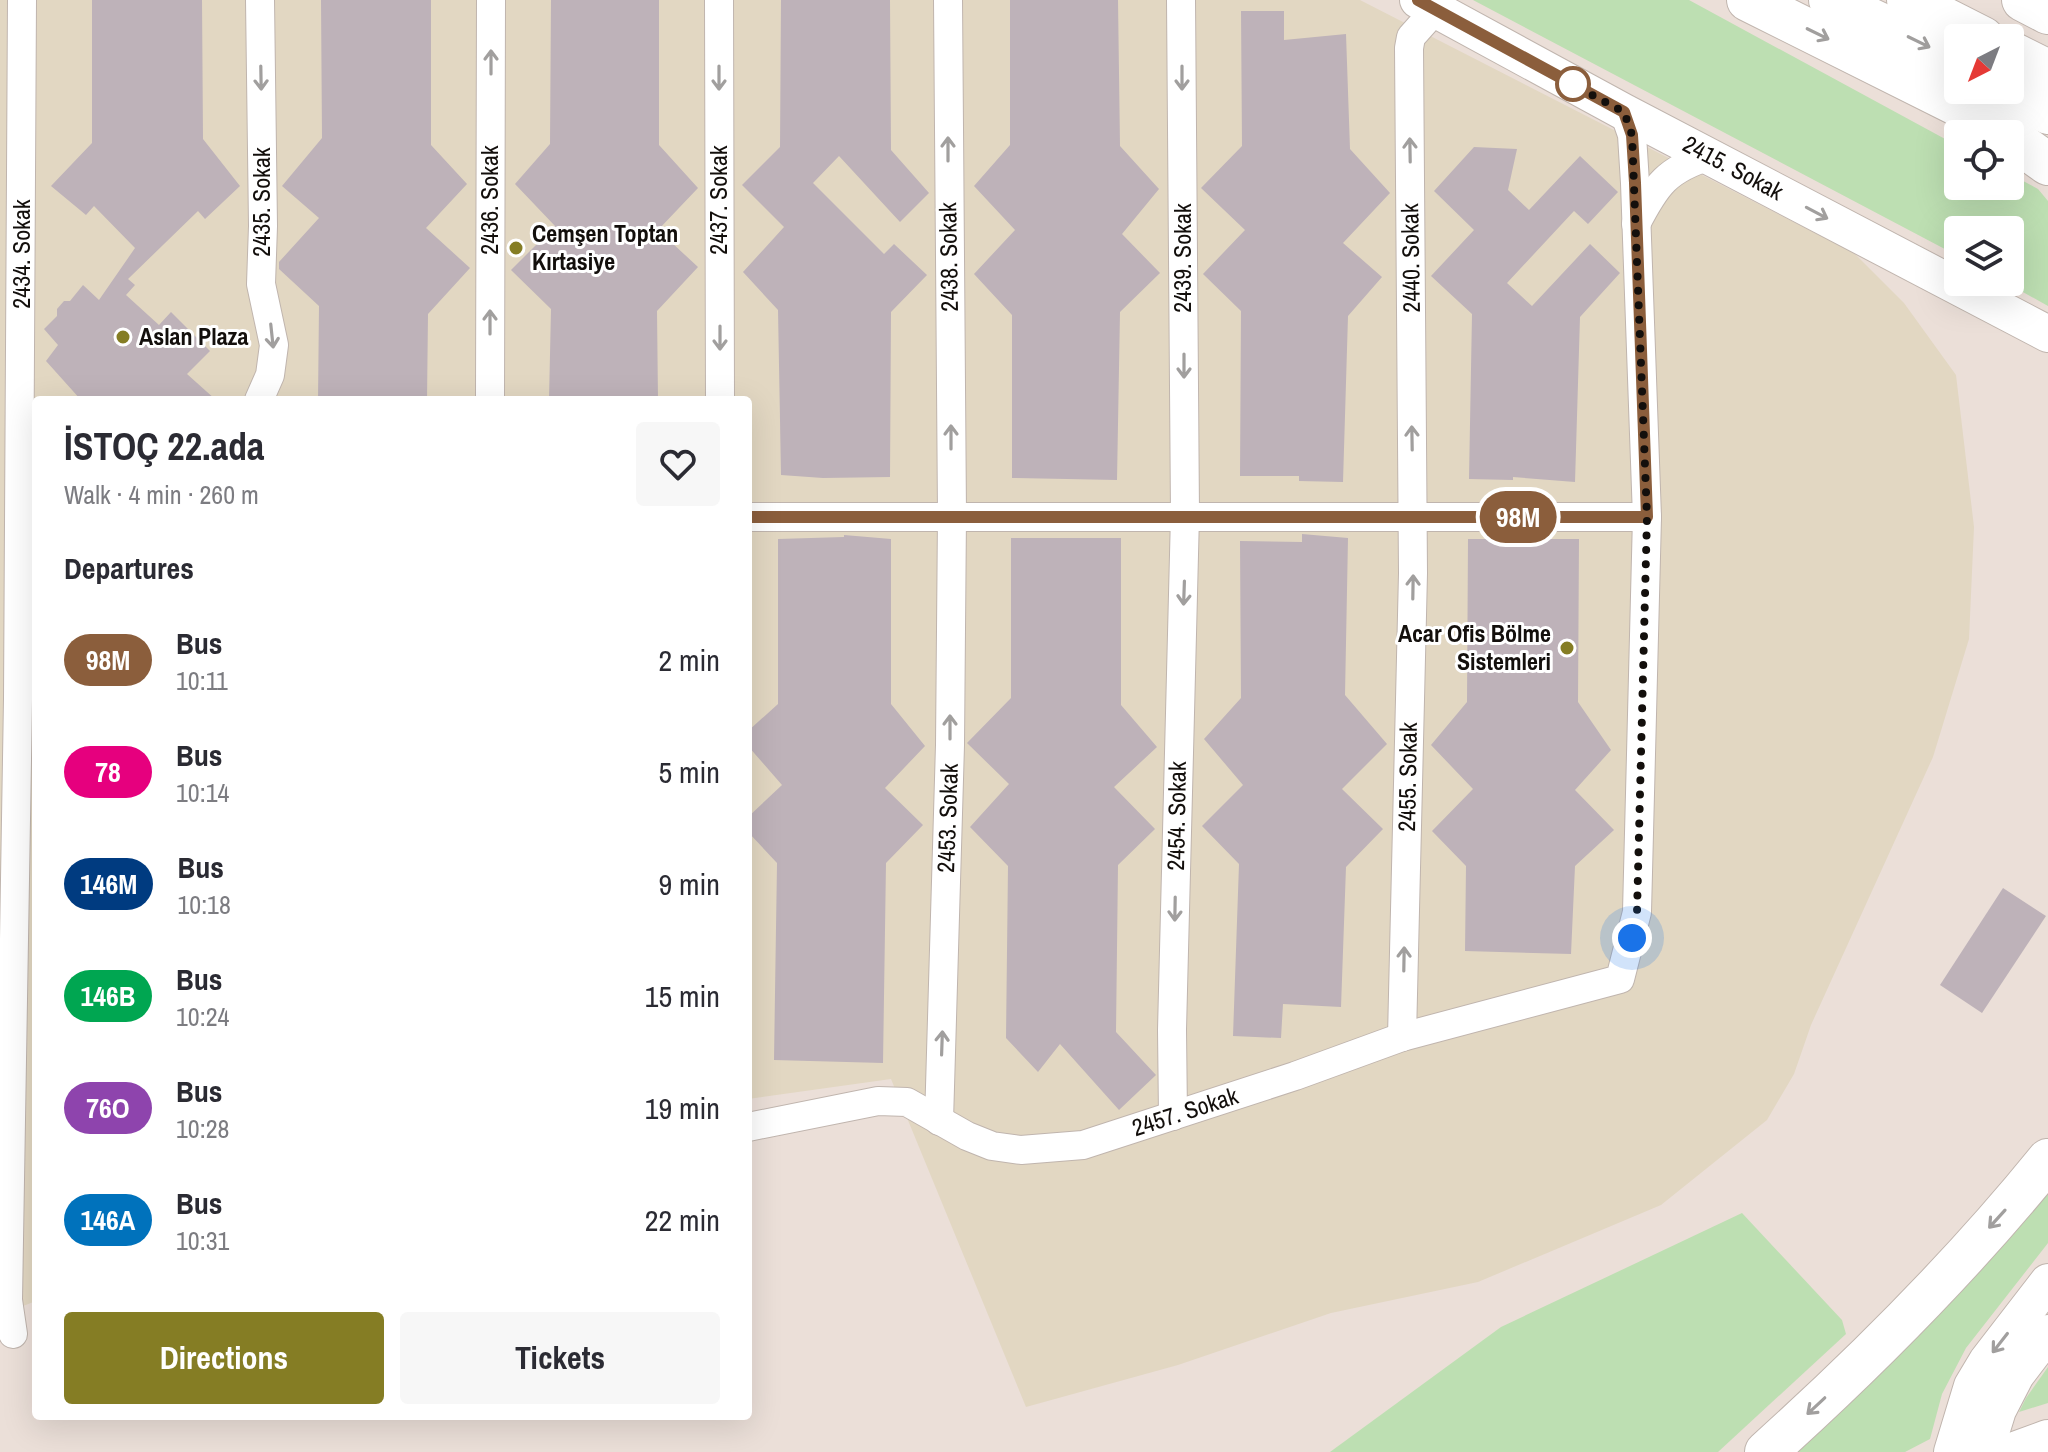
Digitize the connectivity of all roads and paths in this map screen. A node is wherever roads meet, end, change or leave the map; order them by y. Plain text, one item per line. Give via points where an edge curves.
1 (22, 0) edge
2 (260, 0) edge
3 (491, 0) edge
4 (719, 0) edge
5 (948, 0) edge
6 (1181, 0) edge
7 (1748, 0) edge
8 (1830, 0) edge
9 (1908, 0) edge
10 (2023, 0) edge
11 (1427, 5) edge
12 (2048, 13) edge
13 (1955, 24) edge
14 (1944, 54) edge
15 (2024, 59) edge
16 (2048, 71) edge
17 (2024, 99) edge
18 (1624, 112) junction
19 (2048, 113) edge
20 (1982, 120) edge
21 (2024, 147) edge
22 (1710, 156) junction
23 (2048, 164) edge
24 (1635, 224) junction
25 (2048, 334) edge
26 (261, 396) edge
27 (490, 396) edge
28 (720, 396) edge
29 (19, 507) edge
30 (952, 515) junction
31 (1185, 515) junction
32 (1412, 516) junction
33 (752, 517) edge
34 (1647, 517) junction
35 (1402, 1037) junction
36 (1173, 1116) junction
37 (939, 1121) junction
38 (752, 1126) edge
39 (2048, 1160) edge
40 (2048, 1282) edge
41 (16, 1333) edge
42 (2048, 1333) edge
43 (2048, 1441) edge
44 (1766, 1452) edge
45 (1952, 1452) edge
46 (1985, 1452) edge
47 (2018, 1452) edge

1 - 29 street, 2434. Sokak
2 -> 26 street, 2435. Sokak via 261,284 274,345
27 -> 3 street, 2436. Sokak
4 -> 28 street, 2437. Sokak
30 -> 5 street, 2438. Sokak
6 -> 31 street, 2439. Sokak
7 -> 20 highway
8 -> 14 highway
9 - 13 highway
10 - 12 highway
11 - 18 main road, 2415. Sokak
32 -> 11 street, 2440. Sokak via 1409,48
15 - 16 highway
17 - 19 highway
18 - 22 main road, 2415. Sokak
18 - 24 street via 1632,135
21 - 23 highway
22 - 24 street via 1667,175
22 -> 25 main road, 2415. Sokak
24 - 34 street
29 - 41 street, 2434. Sokak via 8,1287
30 - 31 street
30 - 33 street
37 -> 30 street, 2453. Sokak
31 - 32 street
31 -> 36 street, 2454. Sokak
32 - 34 street
35 -> 32 street, 2455. Sokak
34 - 35 street, 2457. Sokak via 1637,912 1620,979
35 - 36 street, 2457. Sokak
36 - 37 street, 2457. Sokak via 1083,1145 1021,1150 992,1146
37 - 38 street, 2457. Sokak via 907,1102 878,1101
39 -> 44 highway via 1909,1316
40 -> 45 main road via 1972,1386
42 - 46 main road via 2016,1375
43 - 47 highway

